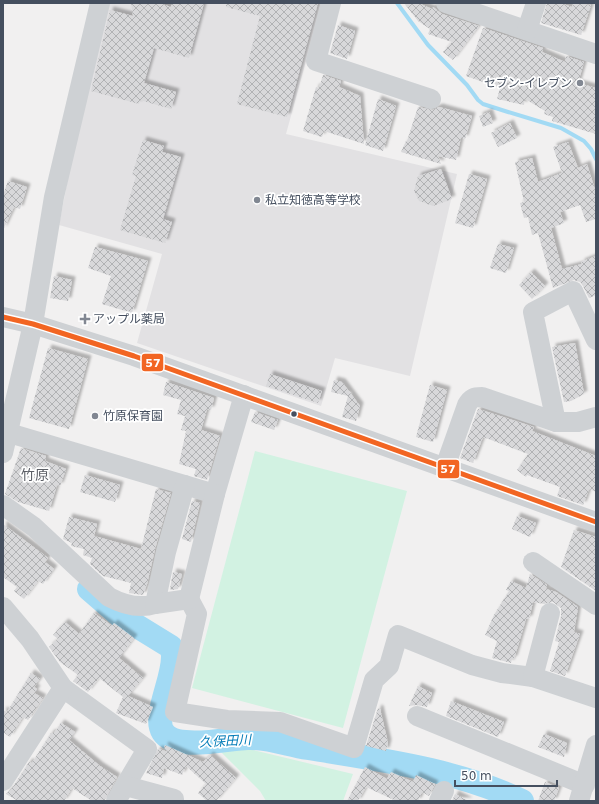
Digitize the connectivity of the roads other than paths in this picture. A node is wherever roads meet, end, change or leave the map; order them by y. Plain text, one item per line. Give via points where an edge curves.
1 (100, 3) edge
2 (331, 3) edge
3 (446, 3) edge
4 (536, 3) edge
5 (527, 30) junction
6 (596, 54) edge
7 (431, 99) dead end
8 (3, 317) edge
9 (33, 324) junction
10 (596, 340) edge
11 (244, 395) junction
12 (596, 416) edge
13 (556, 422) junction
14 (9, 433) junction
15 (3, 453) edge
16 (445, 467) junction
17 (185, 485) junction
18 (215, 494) junction
19 (3, 505) edge
20 (596, 522) edge
21 (533, 562) dead end
22 (189, 599) junction
23 (155, 604) junction
24 (596, 605) edge
25 (3, 607) edge
26 (550, 613) dead end
27 (533, 677) junction
28 (63, 688) junction
29 (596, 698) edge
30 (417, 716) dead end
31 (596, 745) edge
32 (3, 781) edge
33 (582, 793) edge
34 (121, 794) edge
35 (174, 799) dead end

1 - 9 street via 54,197
2 - 7 street via 316,61
3 - 5 street
4 - 5 street
5 - 6 street
8 - 9 street
9 - 11 street
9 - 14 street
10 - 13 street via 573,291 533,312
11 - 16 street
11 - 18 street
12 - 13 street via 578,422
13 - 16 street via 482,397 471,399
14 - 15 street
14 - 17 street
16 - 20 street
17 - 18 street
17 - 23 street via 166,552
18 - 22 street
19 - 23 street via 34,527 109,597 120,603 145,608
21 - 24 street
22 - 23 street
22 - 27 street via 197,614 175,712 227,720 280,722 354,748 374,680 389,666 398,634 472,665 502,673
25 - 28 street via 30,639
26 - 27 street
27 - 29 street
28 - 32 street
28 - 34 street via 147,749
30 - 33 street
31 - 33 street
34 - 35 street

